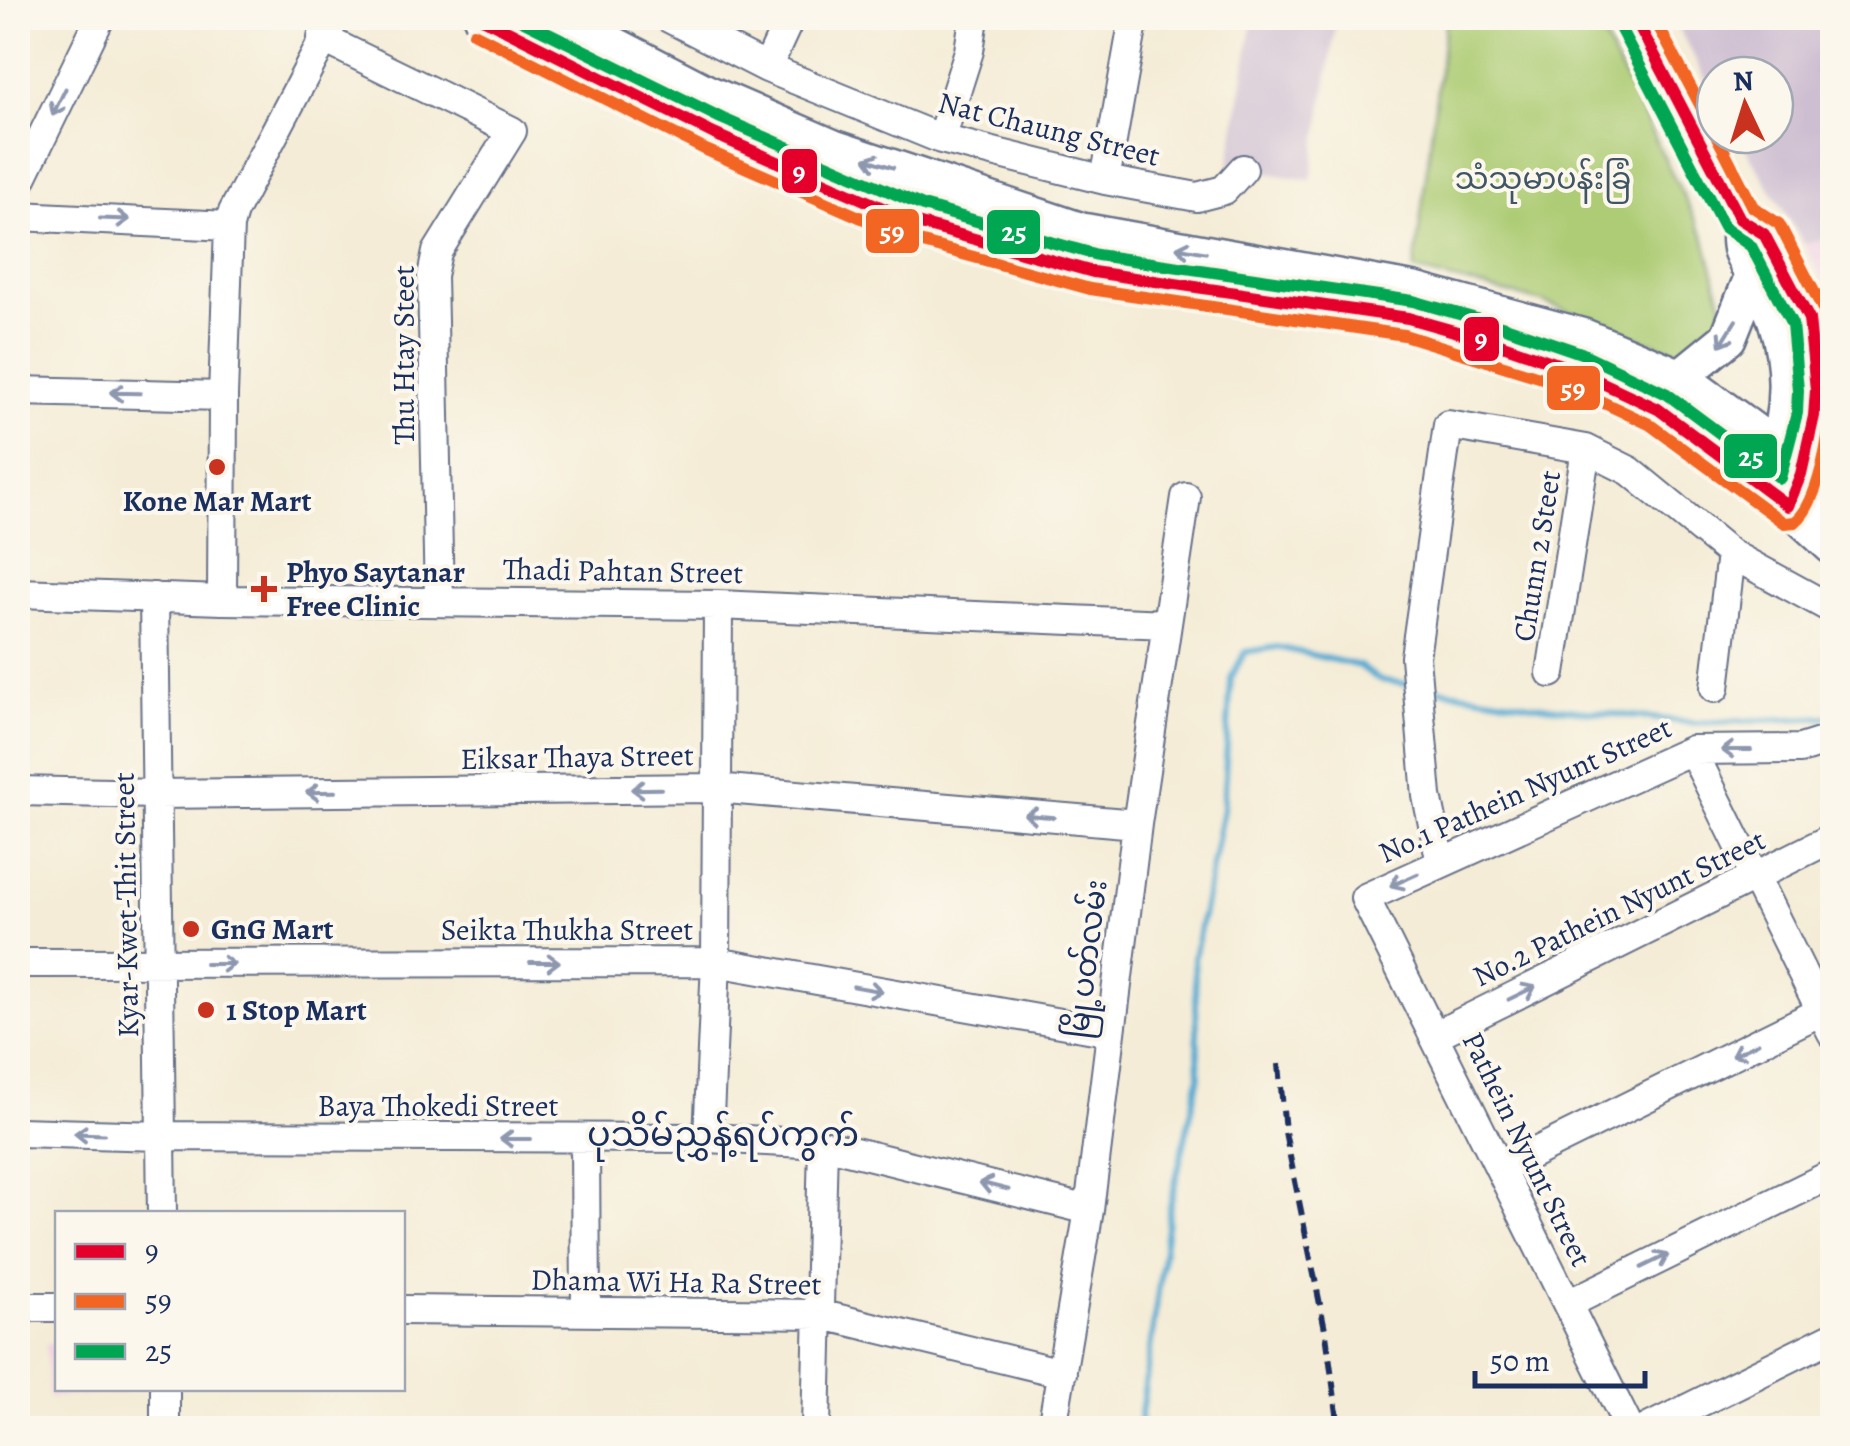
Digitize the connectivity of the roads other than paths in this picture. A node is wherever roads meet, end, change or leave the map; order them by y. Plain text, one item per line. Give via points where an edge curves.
1 (100, 18) edge
2 (482, 18) edge
3 (562, 18) edge
4 (668, 18) edge
5 (790, 18) edge
6 (974, 18) edge
7 (1134, 18) edge
8 (1635, 18) edge
9 (328, 28) edge
10 (768, 68) junction
11 (941, 139) junction
12 (1243, 169) dead end
13 (1105, 180) junction
14 (18, 186) edge
15 (18, 216) edge
16 (1740, 219) junction
17 (230, 226) junction
18 (1754, 273) junction
19 (1318, 289) junction
20 (1809, 318) junction
21 (1580, 353) junction
22 (1832, 360) edge
23 (1680, 377) junction
24 (18, 391) edge
25 (223, 396) junction
26 (1586, 449) junction
27 (1783, 479) junction
28 (1186, 497) dead end
29 (1832, 505) edge
30 (1832, 546) edge
31 (1731, 554) junction
32 (18, 593) edge
33 (154, 596) junction
34 (222, 600) junction
35 (439, 600) junction
36 (718, 605) junction
37 (1832, 608) edge
38 (1167, 624) junction
39 (1551, 672) dead end
40 (1715, 688) dead end
41 (1832, 740) edge
42 (1692, 750) junction
43 (715, 788) junction
44 (18, 791) edge
45 (157, 794) junction
46 (1137, 824) junction
47 (1832, 838) edge
48 (1441, 863) junction
49 (1755, 878) junction
50 (1366, 898) joint
51 (716, 962) junction
52 (18, 963) edge
53 (159, 964) junction
54 (1829, 1017) edge
55 (1111, 1032) junction
56 (1434, 1036) junction
57 (18, 1132) edge
58 (161, 1136) junction
59 (708, 1138) junction
60 (585, 1140) junction
61 (823, 1144) junction
62 (1501, 1169) junction
63 (1832, 1174) edge
64 (1089, 1210) junction
65 (162, 1211) edge
66 (1568, 1304) junction
67 (18, 1307) edge
68 (55, 1307) edge
69 (405, 1310) edge
70 (586, 1312) junction
71 (819, 1314) junction
72 (1832, 1336) edge
73 (1062, 1373) junction
74 (165, 1391) edge
75 (165, 1428) edge
76 (816, 1428) edge
77 (1052, 1428) edge
78 (1630, 1428) edge
79 (1648, 1428) edge

1 -> 14 street
2 - 19 main road via 697,126 916,223 1093,272
19 -> 3 main road via 1082,230 834,148
4 - 10 street, Nat Chaung Street
5 - 10 street
6 - 11 street
7 - 13 street
8 - 16 main road
9 - 17 street
9 - 35 street, Thu Htay Steet via 512,131 437,252 432,276
10 - 11 street, Nat Chaung Street
11 - 13 street, Nat Chaung Street
12 - 13 street, Nat Chaung Street via 1224,190 1197,198
15 -> 17 street
16 - 18 main road via 1740,248
16 - 20 main road via 1764,234
17 - 25 street
18 -> 23 main road via 1728,338
18 - 27 main road via 1784,356
19 - 21 main road via 1411,304 1500,344
20 - 22 main road
20 - 27 main road via 1816,390 1810,436
21 - 23 main road
21 - 27 main road via 1658,408
23 - 27 main road
25 -> 24 street
25 - 34 street
26 - 31 street via 1630,471
26 - 39 street, Chunn 2 Steet
26 - 48 street via 1448,425 1415,656 1426,796
27 - 29 main road
27 - 30 main road
28 - 38 street, မြို့ပတ်လမ်း
31 - 37 street
31 - 40 street
32 - 33 street, Thadi Pahtan Street
33 - 34 street, Thadi Pahtan Street
33 - 45 street, Kyar-Kwet-Thit Street
34 - 35 street, Thadi Pahtan Street
35 - 36 street, Thadi Pahtan Street
36 - 38 street, Thadi Pahtan Street
36 - 43 street
38 - 46 street, မြို့ပတ်လမ်း
41 -> 42 street, No.1 Pathein Nyunt Street via 1800,749
42 - 48 street, No.1 Pathein Nyunt Street
42 - 49 street
43 -> 45 street, Eiksar Thaya Street
46 -> 43 street, Eiksar Thaya Street
43 - 51 street
44 - 45 street, Eiksar Thaya Street
45 - 53 street, Kyar-Kwet-Thit Street
46 - 55 street, မြို့ပတ်လမ်း
47 - 49 street, No.2 Pathein Nyunt Street
48 -> 50 street, No.1 Pathein Nyunt Street
49 - 54 street
56 -> 49 street, No.2 Pathein Nyunt Street
50 - 56 street, Pathein Nyunt Street
53 -> 51 street, Seikta Thukha Street
51 -> 55 street, Seikta Thukha Street
51 - 59 street
52 - 53 street, Seikta Thukha Street
53 - 58 street, Kyar-Kwet-Thit Street
54 -> 62 street
55 - 64 street, မြို့ပတ်လမ်း
56 - 62 street, Pathein Nyunt Street
58 -> 57 street, Baya Thokedi Street
60 -> 58 street, Baya Thokedi Street
58 - 65 street, Kyar-Kwet-Thit Street
59 - 60 street, Baya Thokedi Street
59 - 61 street, Baya Thokedi Street
60 - 70 street
64 -> 61 street, Baya Thokedi Street
61 - 71 street
62 - 66 street, Pathein Nyunt Street
66 -> 63 street
64 - 73 street, မြို့ပတ်လမ်း
66 - 78 street, Pathein Nyunt Street
67 - 68 street
69 - 70 street, Dhama Wi Ha Ra Street
70 - 71 street, Dhama Wi Ha Ra Street
71 - 73 street, Dhama Wi Ha Ra Street
71 - 76 street
72 - 79 street
73 - 77 street, မြို့ပတ်လမ်း
74 - 75 street

